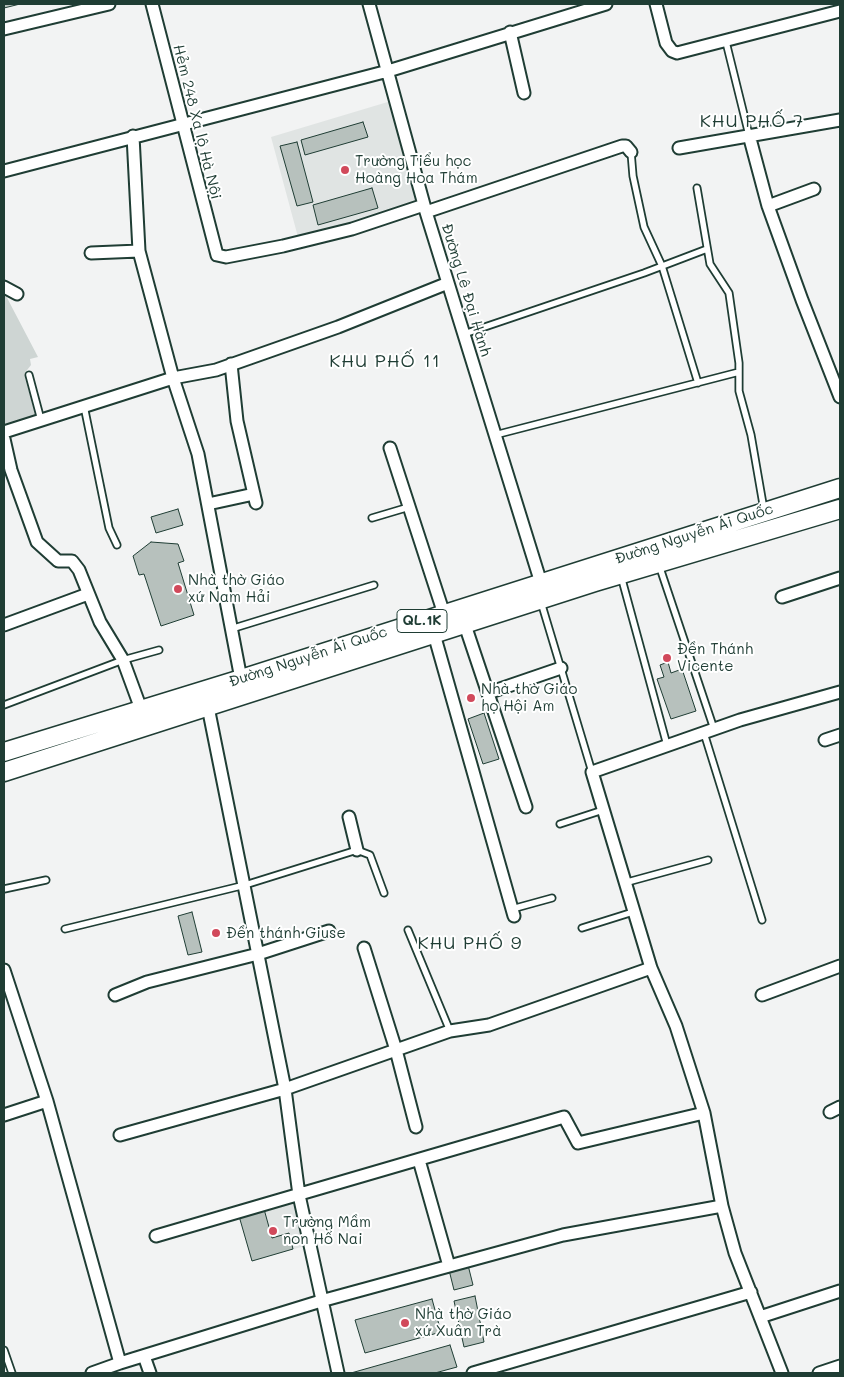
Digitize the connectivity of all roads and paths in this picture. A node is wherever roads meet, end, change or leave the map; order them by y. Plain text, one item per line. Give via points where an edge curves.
1 (109, 4) edge
2 (152, 4) edge
3 (370, 4) edge
4 (606, 4) edge
5 (656, 4) edge
6 (840, 12) edge
7 (4, 29) edge
8 (510, 32) junction
9 (726, 42) junction
10 (388, 71) junction
11 (524, 93) dead end
12 (840, 120) edge
13 (182, 126) junction
14 (749, 135) junction
15 (133, 136) junction
16 (679, 148) dead end
17 (631, 152) joint
18 (4, 171) edge
19 (697, 188) dead end
20 (814, 189) dead end
21 (768, 206) junction
22 (425, 208) junction
23 (707, 249) junction
24 (139, 251) junction
25 (91, 252) dead end
26 (662, 266) junction
27 (448, 284) junction
28 (4, 287) edge
29 (17, 294) dead end
30 (464, 334) junction
31 (231, 364) junction
32 (739, 372) junction
33 (29, 374) dead end
34 (174, 378) junction
35 (698, 383) junction
36 (840, 396) edge
37 (84, 406) junction
38 (41, 420) junction
39 (4, 432) edge
40 (495, 435) junction
41 (4, 439) edge
42 (390, 448) dead end
43 (840, 488) edge
44 (208, 504) junction
45 (409, 507) junction
46 (840, 509) edge
47 (765, 512) junction
48 (372, 518) dead end
49 (117, 545) dead end
50 (658, 563) junction
51 (620, 574) junction
52 (840, 578) edge
53 (374, 585) dead end
54 (541, 591) junction
55 (88, 594) junction
56 (782, 597) dead end
57 (444, 614) junction
58 (4, 625) edge
59 (465, 625) junction
60 (232, 628) junction
61 (434, 634) junction
62 (159, 650) dead end
63 (123, 660) junction
64 (561, 668) junction
65 (241, 679) junction
66 (840, 692) edge
67 (488, 694) junction
68 (4, 705) edge
69 (208, 708) junction
70 (141, 709) junction
71 (709, 731) junction
72 (840, 735) edge
73 (825, 740) dead end
74 (667, 745) junction
75 (4, 752) edge
76 (4, 772) edge
77 (592, 772) junction
78 (526, 807) dead end
79 (603, 810) junction
80 (349, 817) dead end
81 (560, 824) dead end
82 (357, 850) junction
83 (708, 860) dead end
84 (46, 880) dead end
85 (624, 883) junction
86 (244, 885) junction
87 (4, 889) edge
88 (384, 893) dead end
89 (552, 898) dead end
90 (633, 912) junction
91 (513, 913) joint
92 (762, 920) dead end
93 (582, 928) dead end
94 (65, 929) dead end
95 (408, 930) dead end
96 (329, 931) dead end
97 (364, 948) dead end
98 (258, 954) junction
99 (840, 966) edge
100 (651, 968) junction
101 (4, 970) edge
102 (115, 995) dead end
103 (762, 995) dead end
104 (450, 1031) junction
105 (396, 1050) junction
106 (286, 1089) junction
107 (48, 1102) junction
108 (704, 1113) junction
109 (4, 1115) edge
110 (416, 1127) dead end
111 (120, 1134) dead end
112 (419, 1160) junction
113 (299, 1195) junction
114 (722, 1206) junction
115 (156, 1236) dead end
116 (448, 1266) junction
117 (840, 1291) edge
118 (752, 1292) junction
119 (321, 1301) junction
120 (760, 1316) junction
121 (4, 1350) edge
122 (144, 1356) junction
123 (120, 1363) junction
124 (840, 1366) edge
125 (12, 1373) edge
126 (92, 1373) edge
127 (150, 1373) edge
128 (338, 1373) edge
129 (474, 1373) edge
130 (782, 1373) edge
131 (819, 1373) edge

1 - 7 street
2 - 13 street, Hẻm 248 Xa lộ Hà Nội
3 - 10 street, Đường Lê Đại Hành
4 - 8 street
5 - 9 street via 666,43 672,51 677,53
6 - 9 street
8 - 10 street
8 - 11 street
9 - 14 lane
10 - 13 street
10 - 22 street, Đường Lê Đại Hành
12 - 14 street
13 - 15 street
13 - 22 street, Hẻm 248 Xa lộ Hà Nội via 213,248 221,257 352,229
14 - 16 street
14 - 21 street
15 - 18 street
15 - 24 street
17 - 22 street via 622,146
17 - 26 lane via 632,176 644,227
19 - 23 lane
20 - 21 street
21 - 36 street
22 - 27 street, Đường Lê Đại Hành
23 - 26 lane
23 - 32 lane via 710,264 729,294
24 - 25 street
24 - 34 street
26 - 30 lane
26 - 35 lane
27 - 30 street, Đường Lê Đại Hành
27 - 31 street
28 - 29 street
30 - 40 street, Đường Lê Đại Hành
31 - 34 street
31 - 44 street via 237,421 255,499
32 - 35 lane
32 - 47 lane
33 - 38 lane
34 - 37 street
34 - 44 street via 198,454
35 - 40 lane
37 - 38 street
37 - 49 lane via 109,528
38 - 39 street
40 - 54 street, Đường Lê Đại Hành
41 - 55 street via 17,488 37,542 58,561 72,561
42 - 45 street
43 - 47 main road, Đường Nguyễn Ái Quốc / QL.1K
44 - 60 street
45 - 48 lane
45 - 57 street
46 - 50 main road, Đường Nguyễn Ái Quốc / QL.1K
47 - 54 main road, Đường Nguyễn Ái Quốc / QL.1K
50 - 51 main road, Đường Nguyễn Ái Quốc / QL.1K
50 - 71 lane
51 - 54 main road, Đường Nguyễn Ái Quốc / QL.1K
51 - 74 lane
52 - 56 street
53 - 60 lane
54 - 57 main road, Đường Nguyễn Ái Quốc / QL.1K
54 - 59 main road, Đường Nguyễn Ái Quốc / QL.1K
54 - 64 lane
55 - 58 street
55 - 63 street via 100,622
57 - 65 main road, Đường Nguyễn Ái Quốc / QL.1K
59 - 61 main road, Đường Nguyễn Ái Quốc / QL.1K
59 - 67 street
60 - 65 street
61 - 69 main road, Đường Nguyễn Ái Quốc / QL.1K
61 - 91 street
62 - 63 lane
63 - 68 lane
63 - 70 street
64 - 67 street
64 - 77 lane
65 - 70 main road, Đường Nguyễn Ái Quốc / QL.1K
66 - 71 street
67 - 78 street
69 - 76 main road, Đường Nguyễn Ái Quốc / QL.1K
69 - 86 street
70 - 75 main road, Đường Nguyễn Ái Quốc / QL.1K
71 - 74 street
71 - 92 lane
72 - 73 street
74 - 77 street
77 - 79 street
79 - 81 lane
79 - 85 street
80 - 82 street
82 - 86 lane
82 - 88 lane via 370,855
83 - 85 lane
84 - 87 lane
85 - 90 street
86 - 94 lane
86 - 98 street
89 - 91 lane
90 - 93 lane
90 - 100 street
95 - 104 lane
96 - 98 street
97 - 105 street
98 - 102 street via 147,982
98 - 106 street
99 - 103 street
100 - 104 street via 489,1025
100 - 108 street via 676,1026
101 - 107 street
104 - 105 street
105 - 106 street
105 - 110 street
106 - 111 street
106 - 113 street
107 - 109 street
107 - 123 street
108 - 112 street via 578,1143 564,1117
108 - 114 street
112 - 113 street
112 - 116 street
113 - 115 street
113 - 119 street
114 - 116 street via 563,1234
114 - 118 street via 735,1254
116 - 119 street
117 - 120 street
118 - 120 street
118 - 129 street
119 - 122 street
119 - 128 street
120 - 130 street
121 - 125 lane
122 - 123 street
122 - 127 street
123 - 126 street
124 - 131 street

